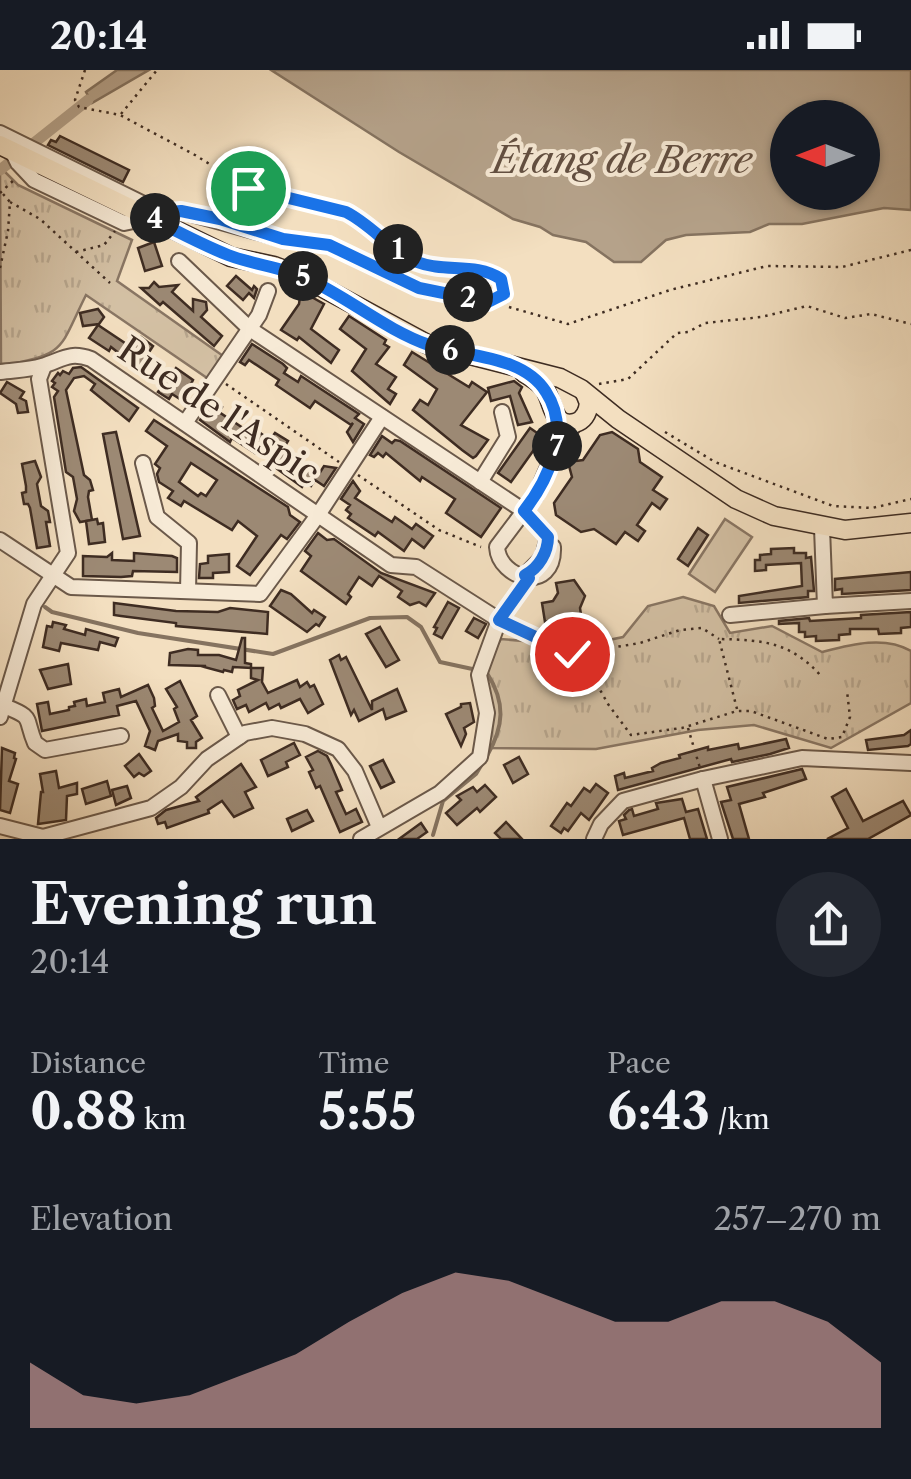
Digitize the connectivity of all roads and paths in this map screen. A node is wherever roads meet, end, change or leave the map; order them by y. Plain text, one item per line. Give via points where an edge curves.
1 (84, 70) edge
2 (157, 70) edge
3 (120, 115) junction
4 (0, 132) edge
5 (6, 148) edge
6 (23, 169) junction
7 (2, 194) edge
8 (10, 202) junction
9 (346, 212) joint
10 (157, 216) junction
11 (120, 221) junction
12 (911, 250) edge
13 (76, 252) junction
14 (179, 261) dead end
15 (0, 268) edge
16 (110, 282) dead end
17 (268, 291) dead end
18 (488, 302) junction
19 (911, 324) edge
20 (250, 328) junction
21 (44, 366) junction
22 (514, 366) junction
23 (0, 372) edge
24 (589, 388) junction
25 (553, 410) junction
26 (502, 412) dead end
27 (382, 416) junction
28 (618, 419) junction
29 (580, 420) junction
30 (185, 424) junction
31 (662, 431) dead end
32 (557, 446) junction
33 (143, 463) dead end
34 (480, 482) junction
35 (911, 499) edge
36 (524, 511) junction
37 (318, 515) junction
38 (911, 523) edge
39 (822, 528) junction
40 (0, 540) edge
41 (53, 575) junction
42 (527, 577) junction
43 (188, 591) junction
44 (911, 602) edge
45 (826, 606) junction
46 (730, 615) dead end
47 (499, 620) junction
48 (720, 639) junction
49 (572, 654) junction
50 (822, 677) dead end
51 (848, 691) dead end
52 (218, 694) dead end
53 (738, 711) junction
54 (2, 712) edge
55 (688, 726) junction
56 (121, 736) dead end
57 (239, 737) junction
58 (481, 750) junction
59 (495, 760) dead end
60 (911, 763) edge
61 (703, 779) junction
62 (0, 826) edge
63 (379, 827) junction
64 (40, 838) edge
65 (361, 839) edge
66 (594, 839) edge
67 (720, 839) edge

1 - 3 path via 79,107
2 - 3 path
3 - 9 path via 248,188
4 - 10 street
5 - 6 street
5 - 10 main road
6 - 7 path
6 - 11 street
7 - 8 path
8 - 13 path
8 - 15 path
9 - 18 street via 422,264 490,272 505,290
10 - 11 street
10 - 18 street via 181,211 329,245 401,282
10 - 22 main road via 231,257 303,276 427,344
11 - 13 path via 104,245
12 - 18 path via 842,268 766,266 568,324
13 - 16 path
14 - 20 street
17 - 20 street
19 - 24 path via 871,314 845,318 807,306 705,323 677,334 628,379
20 - 27 street
20 - 30 street
21 - 23 street, Rue de l'Aspic
21 - 30 street, Rue de l'Aspic via 66,355 90,359
21 - 41 street via 39,379 68,553
22 - 24 main road
22 - 25 main road via 544,388
24 - 25 main road via 559,389
24 - 28 main road
24 - 29 main road via 589,408
25 - 29 main road via 564,422
25 - 32 street
26 - 34 street via 508,437
27 - 34 street
27 - 37 street
28 - 29 main road
28 - 39 main road via 736,499
29 - 32 street
30 - 37 street, Rue de l'Aspic
31 - 35 path via 715,462 833,506 872,508
32 - 36 street
33 - 43 street via 157,516 189,542
34 - 36 street
36 - 42 street via 548,537 548,548
36 - 42 street via 497,547 500,561
37 - 43 street via 260,594
37 - 47 street, Rue de l'Aspic via 390,566 416,567
38 - 39 main road
39 - 45 street
40 - 41 street
41 - 43 street via 71,588
41 - 54 street via 34,604
42 - 47 path
44 - 45 street
45 - 46 street
47 - 49 path
47 - 58 street via 480,676 488,712
48 - 49 path via 702,628 680,630
48 - 50 path via 780,646 805,658
48 - 53 path
49 - 55 path via 585,663 632,735
51 - 53 path via 850,717 842,737 828,739
52 - 57 street
53 - 55 path
54 - 56 street via 22,713 35,743 46,750
55 - 61 path
57 - 63 street via 272,728 338,748
57 - 64 street via 151,808
58 - 59 street
58 - 63 street via 440,793
60 - 61 street via 802,758
61 - 66 street via 623,801
61 - 67 street
62 - 64 street
63 - 65 street

